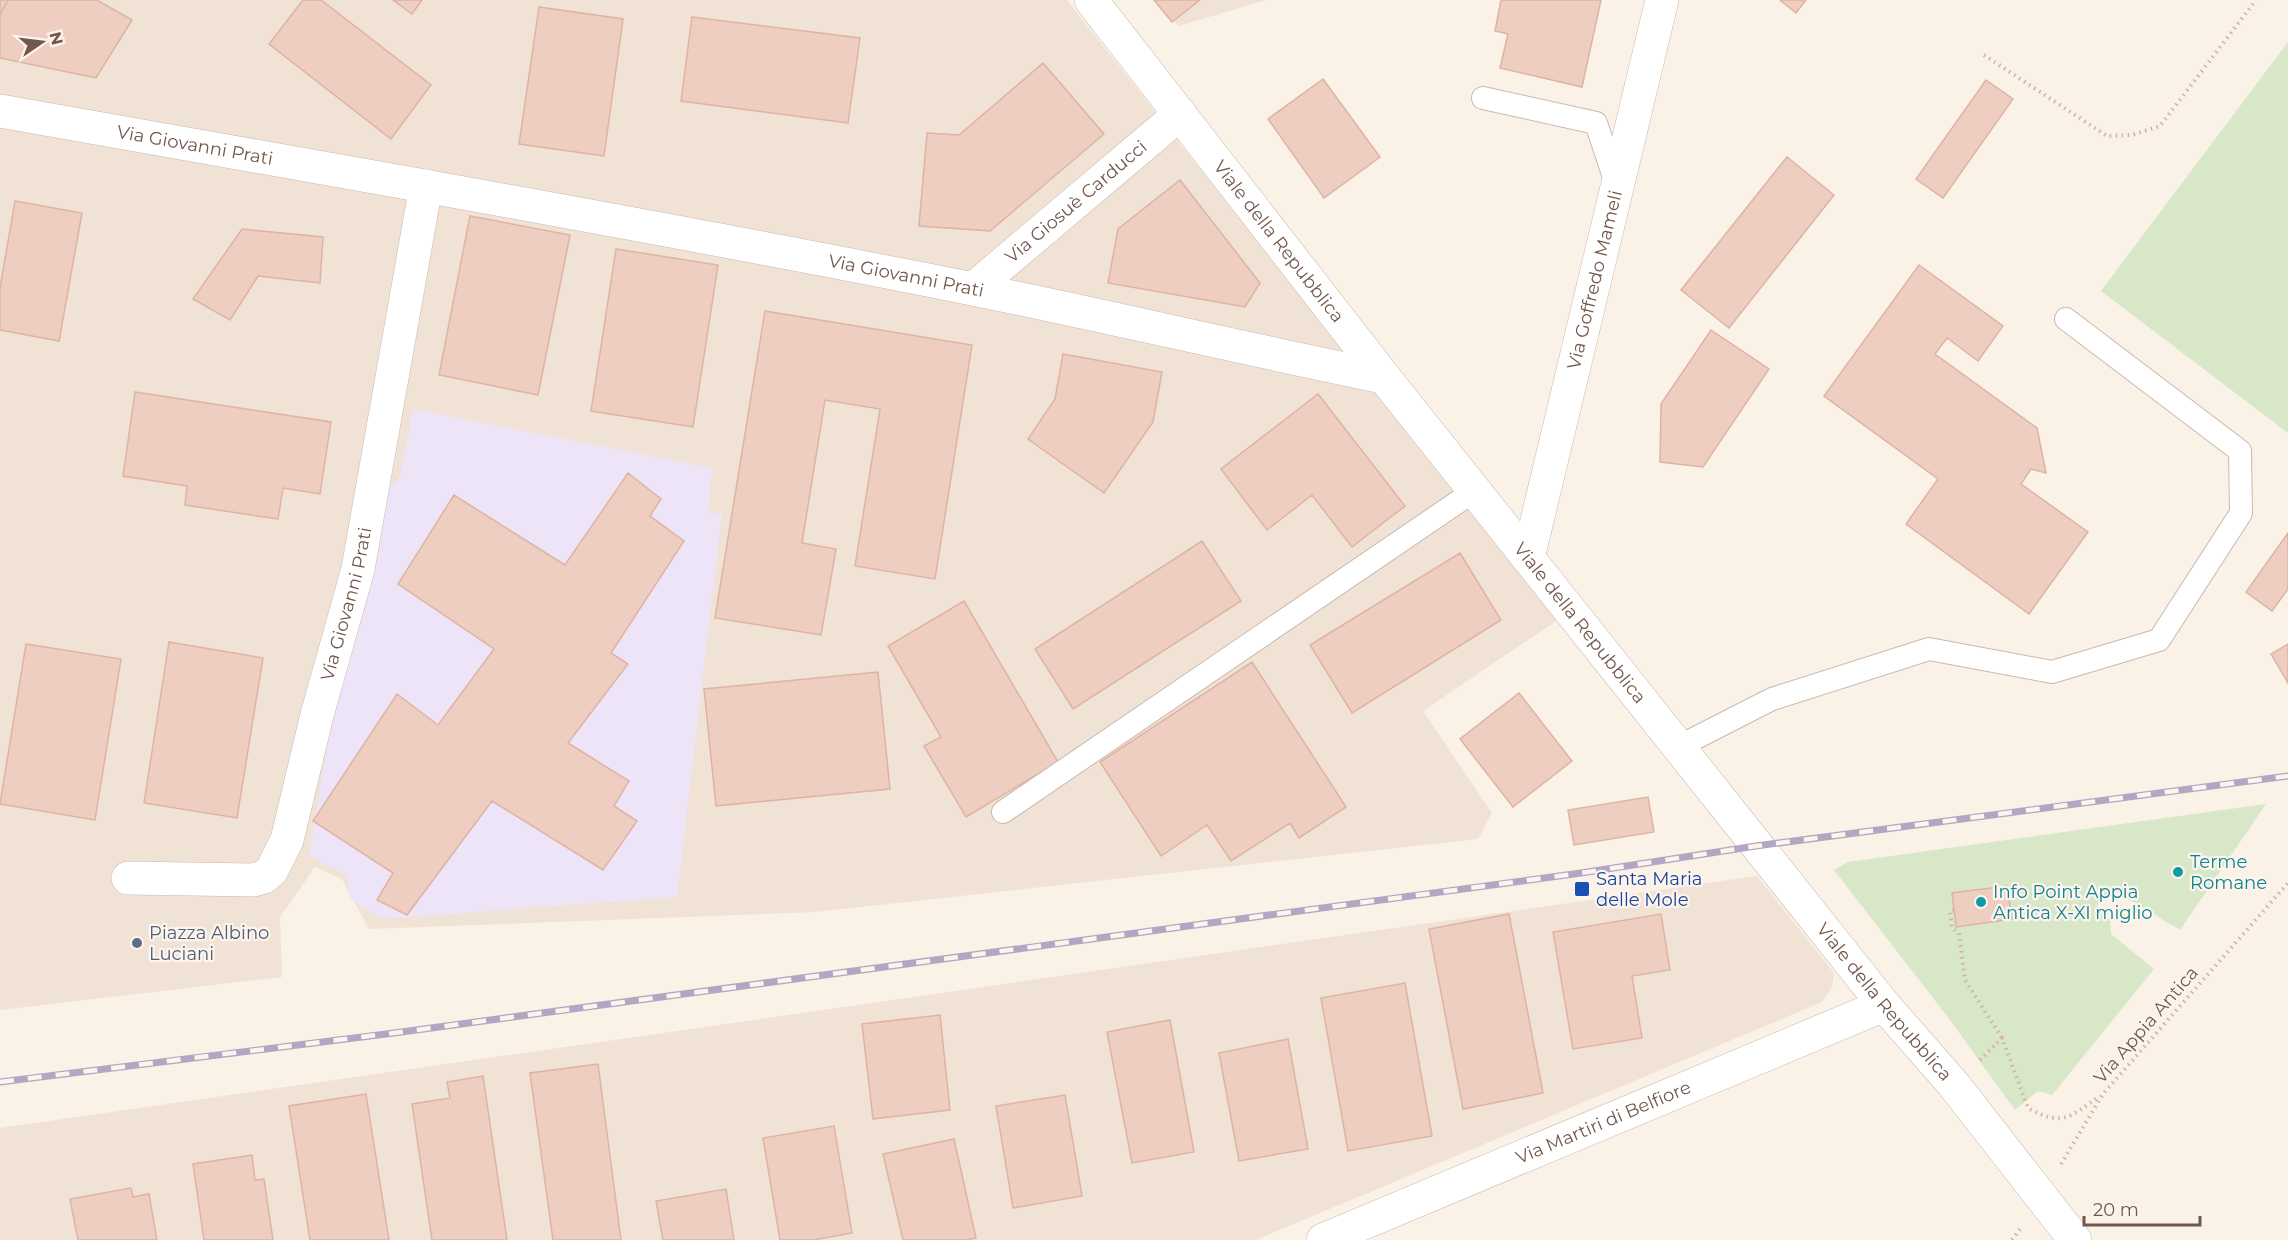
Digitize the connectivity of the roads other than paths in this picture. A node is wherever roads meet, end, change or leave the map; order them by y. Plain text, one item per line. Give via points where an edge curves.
1 (1091, 0) edge
2 (1662, 0) edge
3 (1483, 98) dead end
4 (0, 111) edge
5 (1180, 114) junction
6 (426, 186) junction
7 (1618, 187) junction
8 (973, 289) junction
9 (2066, 320) dead end
10 (1384, 377) junction
11 (1474, 491) junction
12 (1528, 558) junction
13 (1678, 747) junction
14 (1003, 812) dead end
15 (128, 878) dead end
16 (1884, 1005) junction
17 (1323, 1240) edge
18 (2075, 1240) edge

1 - 5 street, Viale della Repubblica
2 - 7 street, Via Goffredo Mameli
3 - 7 lane via 1596,123
4 - 6 street, Via Giovanni Prati
5 - 8 street, Via Giosuè Carducci
5 - 10 street, Viale della Repubblica
6 - 8 street, Via Giovanni Prati
6 - 15 street, Via Giovanni Prati via 358,569 287,840 272,870 253,880
7 - 12 street, Via Goffredo Mameli
8 - 10 street, Via Giovanni Prati
9 - 13 lane via 2240,451 2241,513 2159,640 2052,672 1929,649 1772,699
10 - 11 street, Viale della Repubblica
11 - 12 street, Viale della Repubblica
11 - 14 lane
12 - 13 street, Viale della Repubblica
13 - 16 street, Viale della Repubblica
16 - 17 street, Via Martiri di Belfiore
16 - 18 street, Viale della Repubblica via 1954,1085

